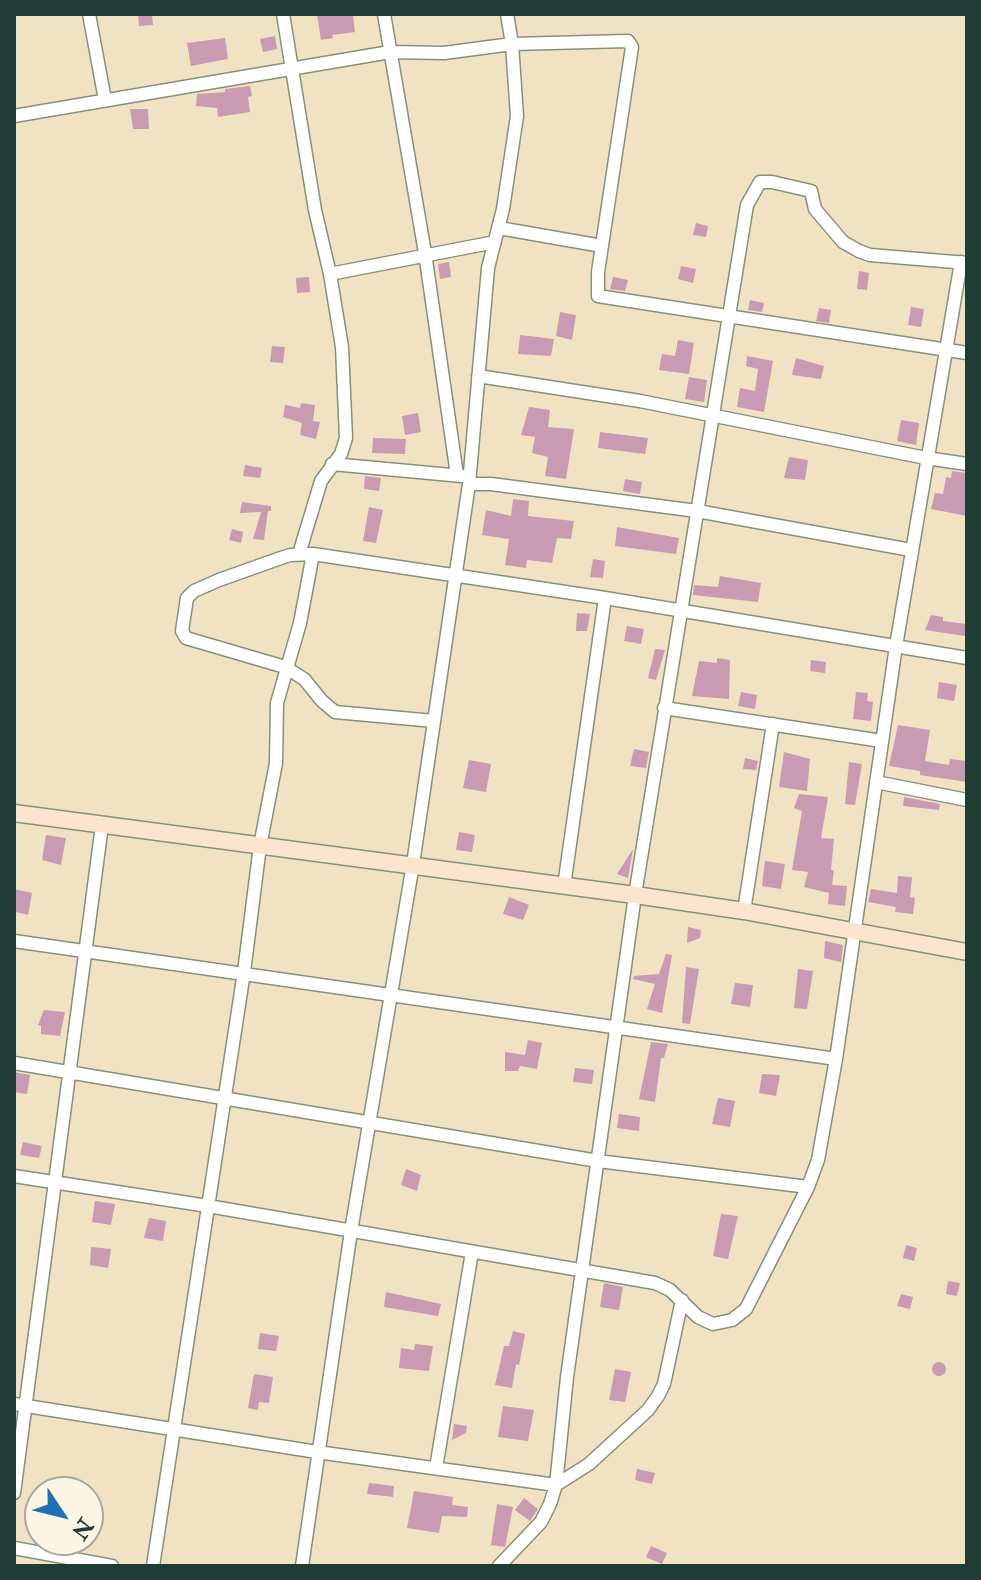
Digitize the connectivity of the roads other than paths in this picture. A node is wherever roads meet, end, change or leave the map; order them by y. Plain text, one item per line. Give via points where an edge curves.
1 (89, 14) edge
2 (283, 14) edge
3 (384, 14) edge
4 (507, 14) edge
5 (512, 44) junction
6 (390, 52) junction
7 (292, 70) junction
8 (105, 100) junction
9 (14, 116) edge
10 (499, 228) junction
11 (495, 242) junction
12 (602, 246) junction
13 (425, 253) junction
14 (964, 262) edge
15 (330, 274) junction
16 (731, 314) junction
17 (947, 350) junction
18 (967, 353) edge
19 (478, 376) junction
20 (714, 417) junction
21 (926, 458) junction
22 (332, 464) junction
23 (967, 464) edge
24 (465, 479) junction
25 (697, 511) junction
26 (911, 550) junction
27 (299, 554) junction
28 (313, 554) junction
29 (455, 575) junction
30 (605, 598) junction
31 (680, 610) junction
32 (896, 646) junction
33 (967, 658) edge
34 (285, 667) junction
35 (664, 708) junction
36 (434, 721) junction
37 (773, 724) junction
38 (882, 741) junction
39 (876, 782) junction
40 (967, 800) edge
41 (14, 813) edge
42 (102, 825) junction
43 (260, 846) junction
44 (413, 864) junction
45 (564, 886) junction
46 (635, 895) junction
47 (744, 911) junction
48 (854, 933) junction
49 (14, 941) edge
50 (86, 952) junction
51 (967, 952) edge
52 (244, 972) junction
53 (390, 994) junction
54 (617, 1027) junction
55 (836, 1059) junction
56 (14, 1063) edge
57 (70, 1072) junction
58 (224, 1099) junction
59 (369, 1125) junction
60 (598, 1161) junction
61 (14, 1176) edge
62 (56, 1183) junction
63 (808, 1187) junction
64 (208, 1206) junction
65 (351, 1231) junction
66 (472, 1252) junction
67 (583, 1270) junction
68 (682, 1300) junction
69 (20, 1405) edge
70 (173, 1429) junction
71 (317, 1452) junction
72 (436, 1468) junction
73 (556, 1485) junction
74 (14, 1493) edge
75 (14, 1548) edge
76 (112, 1566) edge
77 (153, 1566) edge
78 (302, 1566) edge
79 (499, 1566) edge

1 - 8 street
2 - 7 street
3 - 6 street
4 - 5 street
5 - 6 street via 444,53
5 - 10 street via 517,116
5 - 12 street via 623,40 632,47
6 - 7 street
6 - 13 street
7 - 8 street
7 - 15 street
8 - 9 street
10 - 11 street
10 - 12 street
11 - 13 street
11 - 19 street
12 - 16 street via 598,296
13 - 15 street
13 - 24 street
14 - 16 street via 859,251 843,242 815,209 811,191 760,182 747,205
14 - 17 street
15 - 22 street via 342,347 346,438
16 - 17 street
16 - 20 street
17 - 18 street
17 - 21 street
19 - 20 street
19 - 24 street
20 - 21 street
20 - 25 street
21 - 23 street
21 - 26 street
22 - 24 street
22 - 27 street via 321,481
24 - 25 street
24 - 29 street
25 - 26 street
25 - 31 street
26 - 32 street
27 - 28 street
27 - 34 street via 194,591 187,598 182,631 186,638
28 - 29 street
28 - 34 street
29 - 30 street
29 - 36 street
30 - 31 street
30 - 45 street
31 - 32 street
31 - 35 street
32 - 33 street
32 - 38 street
34 - 36 street via 335,712
34 - 43 street via 277,703 276,763
35 - 37 street
35 - 46 street
36 - 44 street
37 - 38 street
37 - 47 street
38 - 39 street
39 - 40 street
39 - 48 street
41 - 42 main road
42 - 43 main road
42 - 50 street
43 - 44 main road
43 - 52 street
44 - 45 main road
44 - 53 street
45 - 46 main road
46 - 47 main road
46 - 54 street
47 - 48 main road
48 - 51 main road
48 - 55 street
49 - 50 street
50 - 52 street
50 - 57 street
52 - 53 street
52 - 58 street
53 - 54 street
53 - 59 street
54 - 55 street
54 - 60 street
55 - 63 street
56 - 57 street
57 - 58 street
57 - 62 street
58 - 59 street
58 - 64 street
59 - 60 street
59 - 65 street
60 - 63 street
60 - 67 street
61 - 62 street
62 - 64 street
62 - 69 street
63 - 68 street via 746,1309 732,1320 713,1324
64 - 65 street
64 - 70 street
65 - 66 street
65 - 71 street
66 - 67 street
66 - 72 street
67 - 68 street via 655,1283
67 - 73 street
68 - 73 street via 658,1396 589,1464
69 - 70 street
69 - 74 street
70 - 71 street
70 - 77 street
71 - 72 street
71 - 78 street
72 - 73 street
73 - 79 street via 541,1522
75 - 76 street

